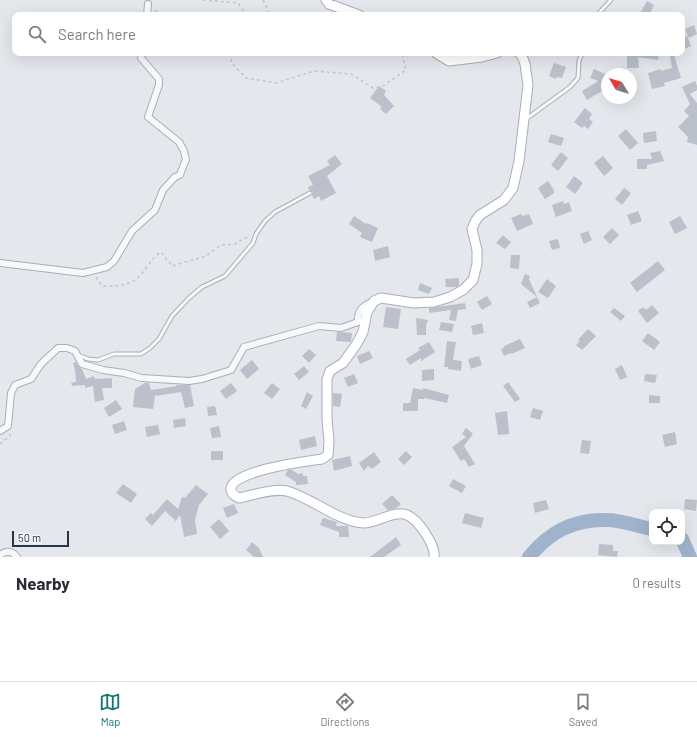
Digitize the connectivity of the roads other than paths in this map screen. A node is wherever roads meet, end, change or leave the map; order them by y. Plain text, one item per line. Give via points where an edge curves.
1 (326, 0) edge
2 (611, 0) edge
3 (148, 4) dead end
4 (147, 12) edge
5 (351, 12) edge
6 (600, 12) edge
7 (142, 56) edge
8 (442, 56) edge
9 (486, 56) edge
10 (522, 56) edge
11 (581, 56) edge
12 (524, 120) junction
13 (310, 193) dead end
14 (0, 263) edge
15 (374, 301) junction
16 (76, 354) junction
17 (0, 431) edge
18 (0, 555) edge
19 (17, 557) edge
20 (434, 557) edge

1 - 5 street via 329,4
2 - 6 lane
3 - 4 street
7 - 14 street via 159,79 148,117 179,142 184,151 186,160 180,175 163,190 155,210 132,231 114,261 107,267 83,273
8 - 9 street via 449,60
10 - 12 street via 528,85
11 - 12 lane via 578,78 570,87
12 - 15 street via 513,188 504,200 480,215 472,229 477,264 469,286 450,297 434,302 414,303 381,298
13 - 16 lane via 275,212 225,276 202,287 189,298 172,316 159,339 150,348 141,354 114,354 98,360
15 - 16 street via 362,307 357,316 358,322 341,328 319,326 244,347 231,370 202,379 189,381 142,378 82,364
15 - 20 street via 367,312 363,332 356,345 343,363 330,371 327,379 328,455 322,459 266,468 235,481 231,486 231,492 239,498 276,490 287,491 337,515 364,523 396,514 410,516 430,541
16 - 17 street via 67,348 58,348 41,364 31,379 15,385 10,393 8,426
18 - 19 street via 5,551

